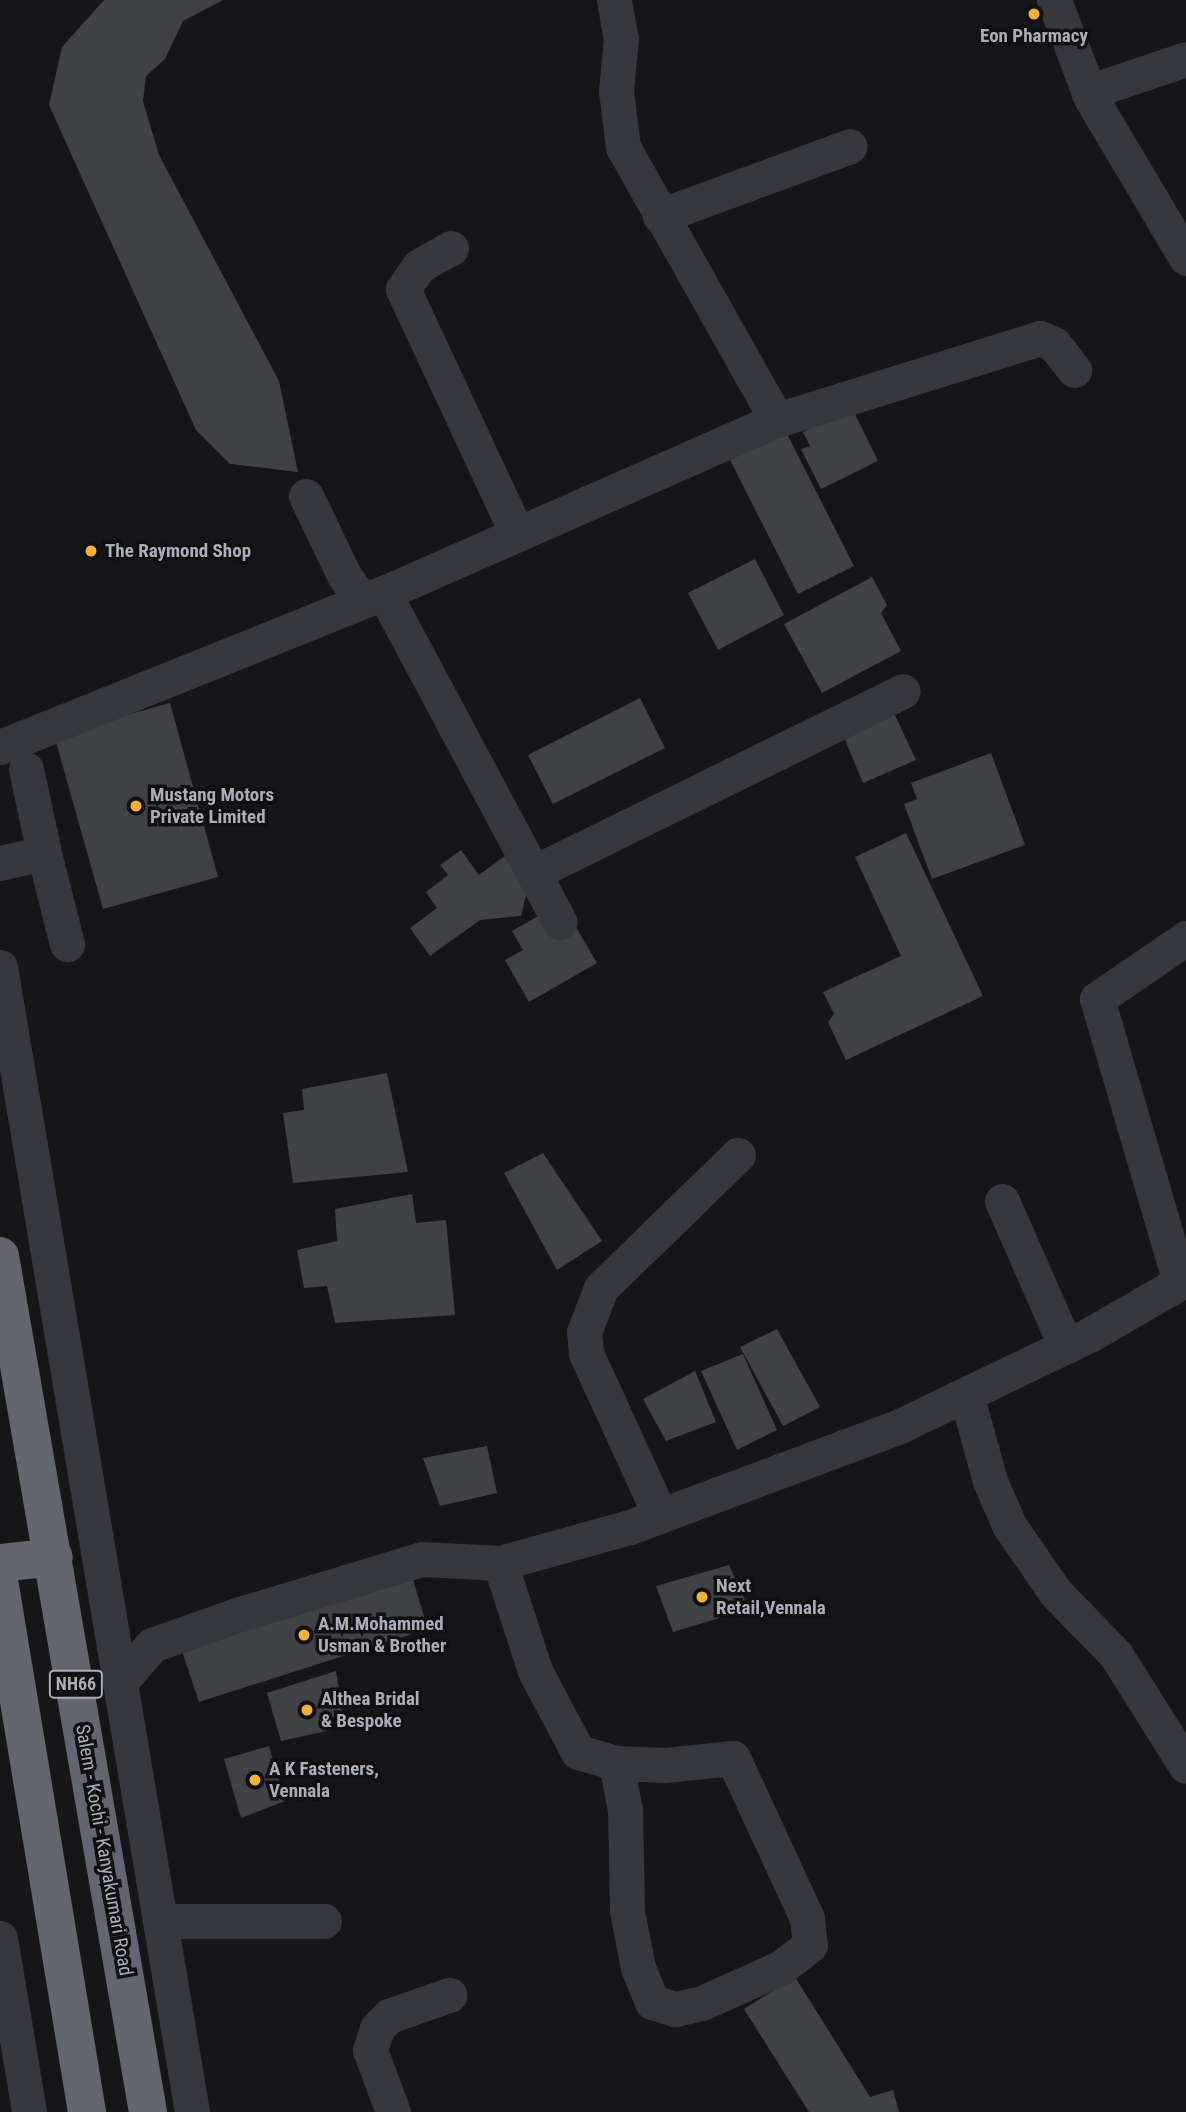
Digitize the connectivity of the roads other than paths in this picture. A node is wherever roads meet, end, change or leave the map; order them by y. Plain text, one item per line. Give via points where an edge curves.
1 (614, 0) edge
2 (1054, 0) edge
3 (1186, 59) edge
4 (1088, 92) junction
5 (850, 146) dead end
6 (660, 216) junction
7 (451, 248) dead end
8 (1186, 258) edge
9 (1074, 370) dead end
10 (777, 420) junction
11 (306, 496) dead end
12 (517, 534) junction
13 (373, 597) junction
14 (903, 691) dead end
15 (13, 758) edge
16 (44, 853) junction
17 (0, 863) edge
18 (533, 873) junction
19 (560, 922) dead end
20 (1186, 938) edge
21 (67, 944) dead end
22 (0, 967) edge
23 (738, 1155) dead end
24 (1002, 1201) dead end
25 (0, 1256) edge
26 (1183, 1279) edge
27 (1066, 1347) junction
28 (967, 1394) junction
29 (660, 1515) junction
30 (54, 1557) junction
31 (0, 1563) edge
32 (500, 1563) junction
33 (0, 1586) edge
34 (120, 1682) junction
35 (616, 1763) junction
36 (1186, 1766) edge
37 (160, 1921) junction
38 (324, 1921) dead end
39 (0, 1938) edge
40 (449, 1995) dead end
41 (29, 2112) edge
42 (87, 2112) edge
43 (148, 2112) edge
44 (192, 2112) edge
45 (393, 2112) edge

1 - 6 street via 621,38 616,91 623,147
2 - 4 street
3 - 4 street
4 - 8 street
5 - 6 street
6 - 10 street
7 - 12 street via 418,266 403,289
9 - 10 street via 1054,344 1040,338
10 - 12 street
11 - 13 street via 344,575
12 - 13 street
13 - 15 street
13 - 18 street
14 - 18 street
15 - 16 street
16 - 17 street
16 - 21 street
18 - 19 street
20 - 26 street via 1097,999
22 - 34 street
23 - 29 street via 601,1288 584,1332 586,1353
24 - 27 street
25 - 30 highway, Salem - Kochi - Kanyakumari Road / NH66
26 - 27 street
27 - 28 street
28 - 29 street via 900,1426
28 - 36 street via 990,1481 1009,1525 1055,1592 1116,1655
29 - 32 street
30 - 31 highway
30 - 43 highway, Salem - Kochi - Kanyakumari Road / NH66
32 - 34 street via 422,1559 240,1614 152,1645
32 - 35 street via 512,1609 552,1710 578,1752
33 - 42 highway
34 - 37 street
35 - 35 street via 665,1765 733,1758 807,1918 810,1945 782,1967 702,2003 675,2009 652,2002 638,1968 627,1911 625,1810
37 - 38 street
37 - 44 street
39 - 41 street
40 - 45 street via 389,2016 377,2028 370,2050

